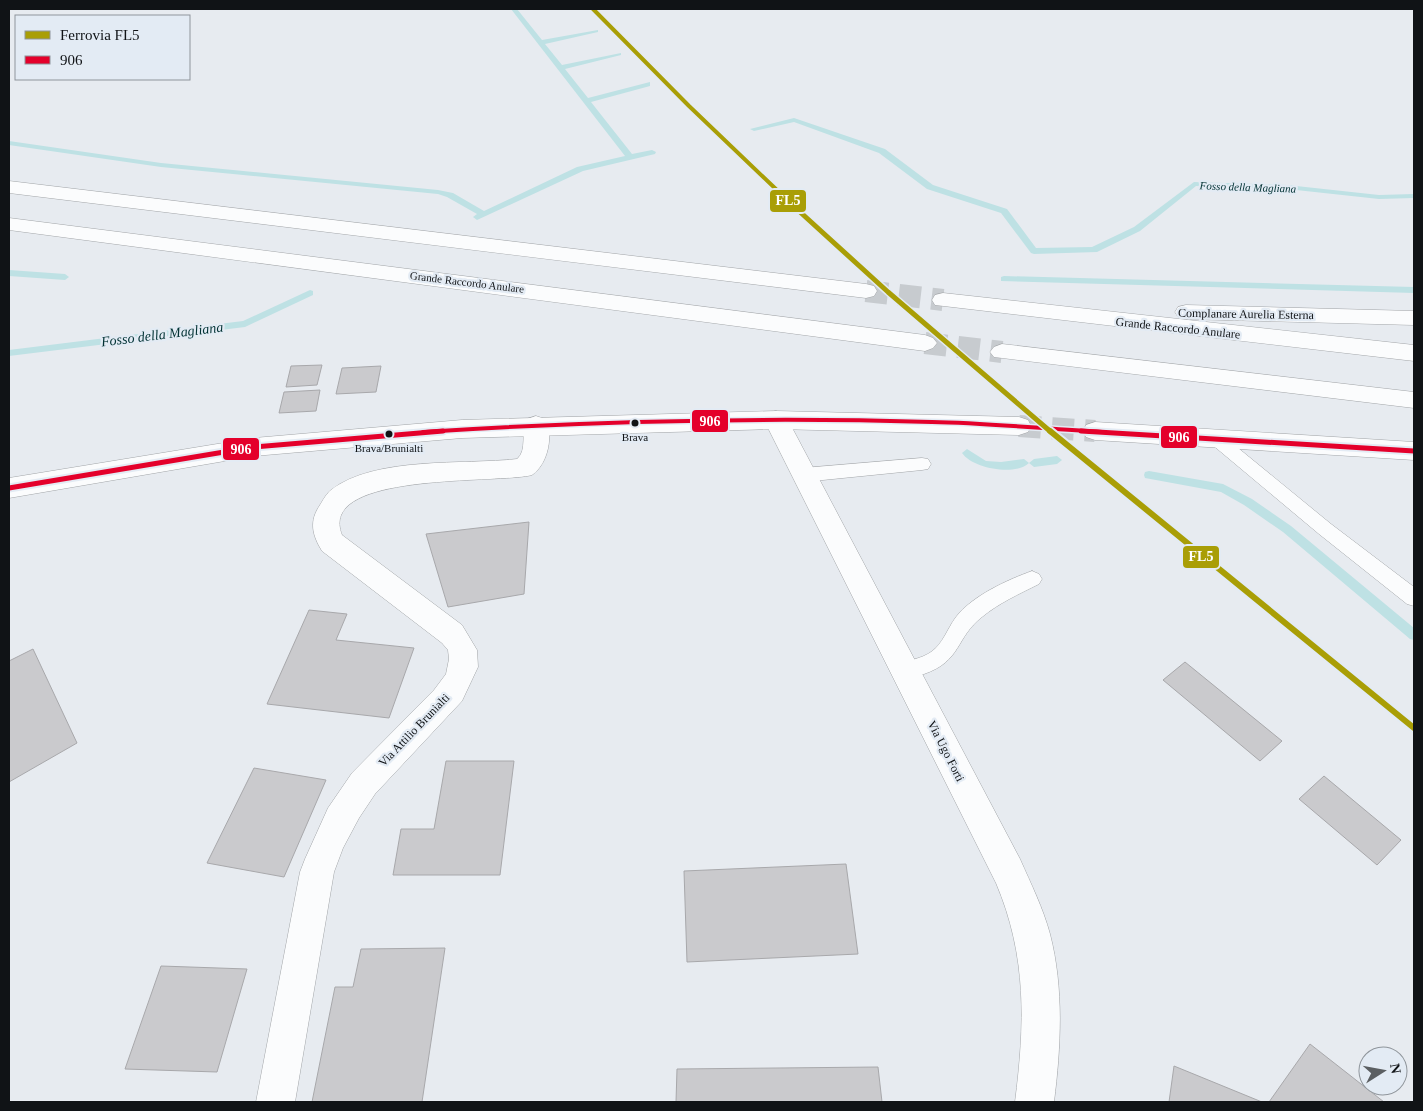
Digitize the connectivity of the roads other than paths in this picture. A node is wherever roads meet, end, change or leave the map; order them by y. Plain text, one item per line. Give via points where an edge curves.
1 (9, 187) edge
2 (9, 224) edge
3 (866, 291) tunnel mouth
4 (943, 300) tunnel mouth
5 (988, 306) junction
6 (1414, 318) edge
7 (925, 343) tunnel mouth
8 (1002, 352) tunnel mouth
9 (1414, 353) edge
10 (1414, 400) edge
11 (776, 420) junction
12 (536, 425) junction
13 (1019, 426) tunnel mouth
14 (1095, 431) tunnel mouth
15 (1215, 438) junction
16 (1414, 450) edge
17 (922, 464) dead end
18 (803, 475) junction
19 (9, 488) edge
20 (1032, 579) dead end
21 (1414, 598) edge
22 (905, 670) junction
23 (275, 1102) edge
24 (1035, 1102) edge

1 - 3 main road
2 - 7 main road, Grande Raccordo Anulare
4 - 5 main road, Grande Raccordo Anulare
5 - 6 main road, Complanare Aurelia Esterna
5 - 9 main road, Grande Raccordo Anulare
8 - 10 main road
11 - 12 main road
11 - 13 main road
11 - 18 main road, Via Ugo Forti
12 - 19 main road via 262,446
12 - 23 main road, Via Attilio Brunialti via 534,457 523,468 416,475 364,483 340,496 330,509 326,529 332,543 452,634 464,653 464,668 456,687 446,699 372,774 346,809 324,851 317,872
14 - 15 main road
15 - 16 main road
15 - 21 lane
17 - 18 lane
18 - 22 main road, Via Ugo Forti
20 - 22 lane via 967,617 940,657
22 - 24 main road, Via Ugo Forti via 1008,871 1028,922 1039,972 1041,1008

